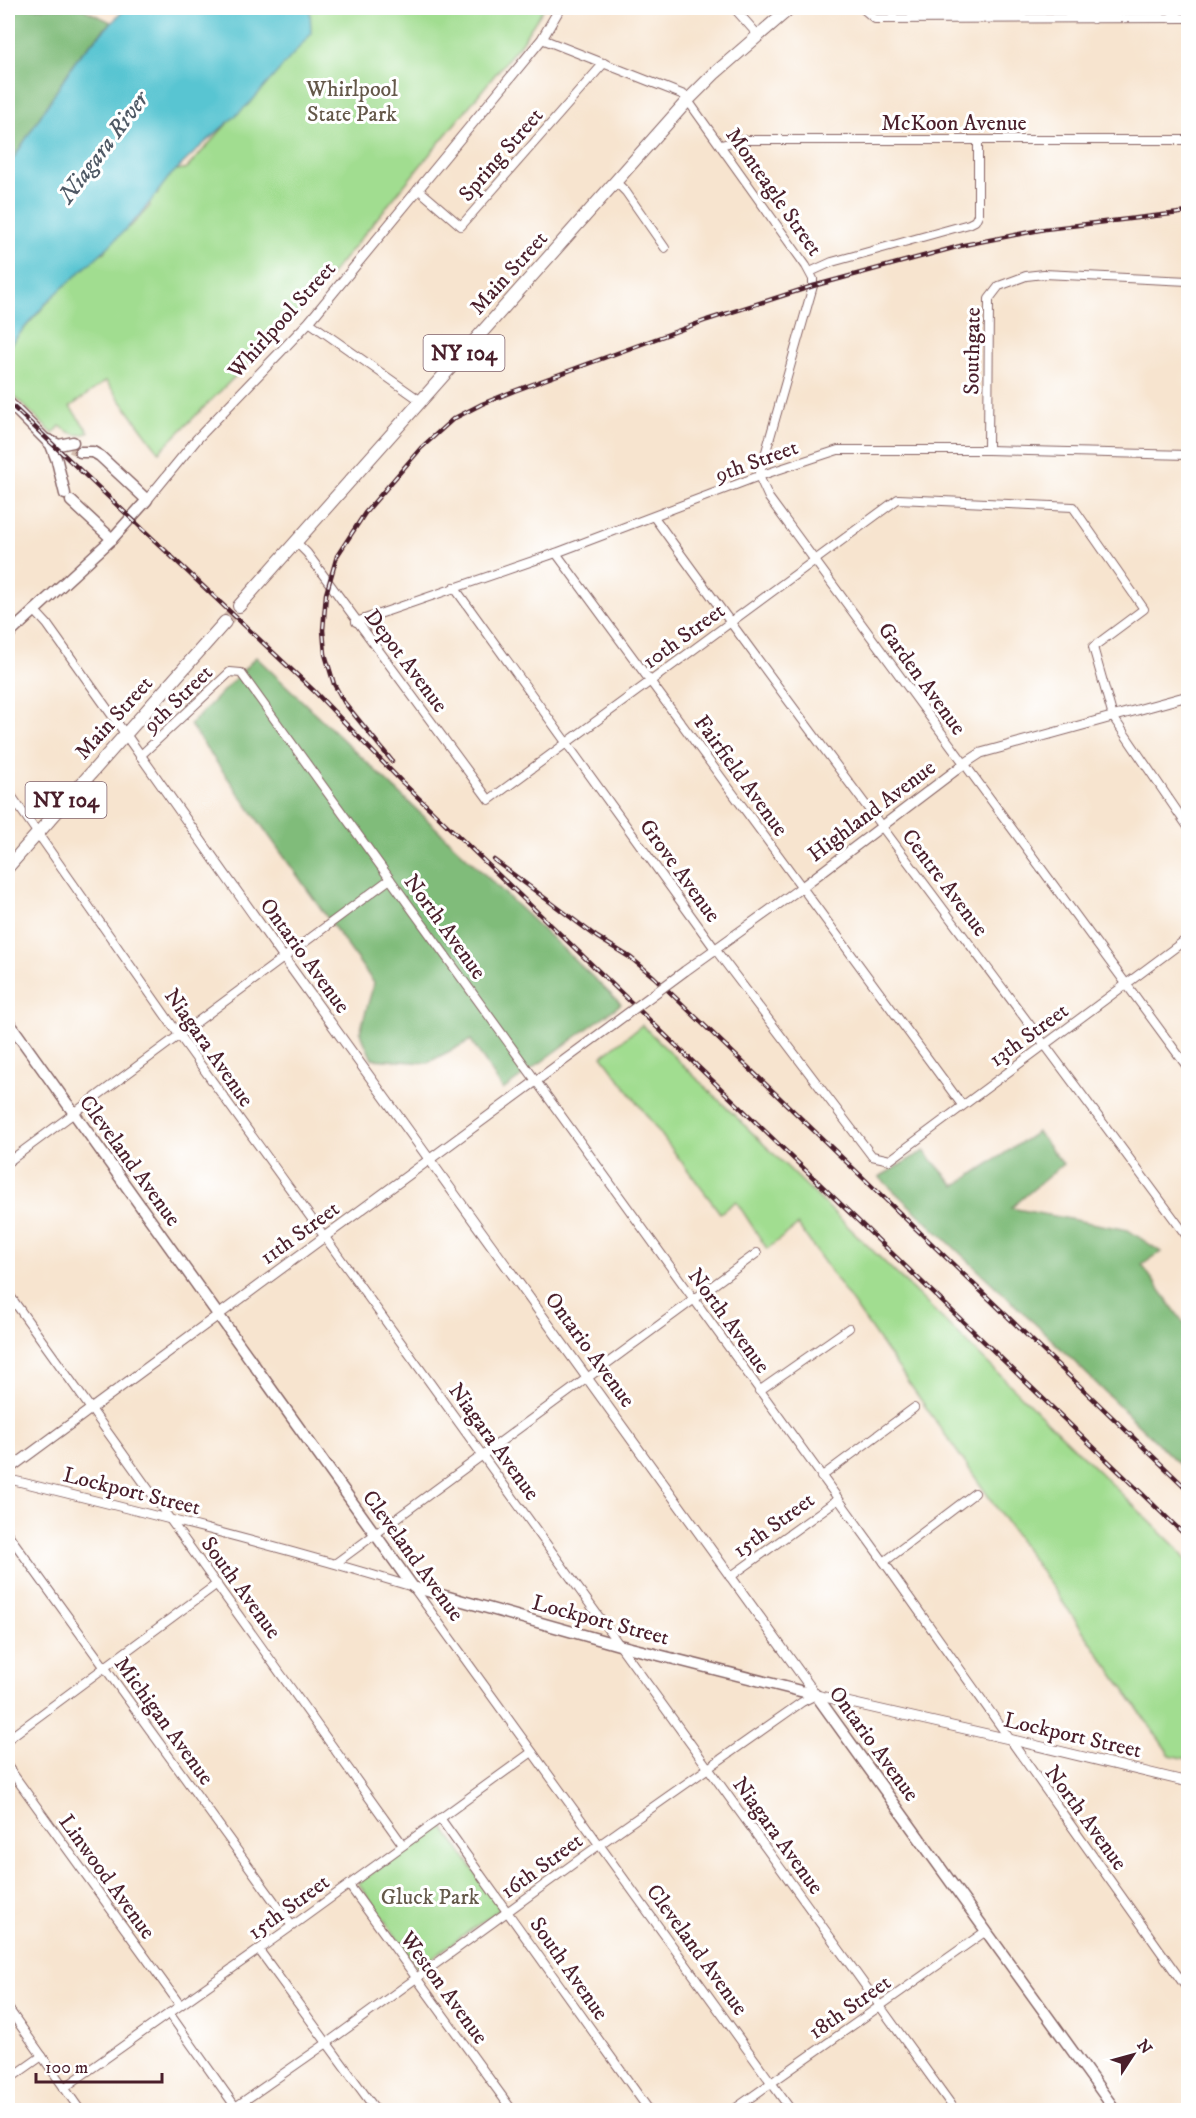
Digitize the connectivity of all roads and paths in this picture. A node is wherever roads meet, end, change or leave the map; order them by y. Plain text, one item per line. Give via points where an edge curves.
1 (560, 8) edge
2 (734, 8) edge
3 (790, 8) edge
4 (862, 8) edge
5 (1083, 8) edge
6 (1181, 8) edge
7 (1170, 18) junction
8 (1188, 18) edge
9 (1093, 19) junction
10 (758, 35) junction
11 (542, 39) junction
12 (604, 63) junction
13 (688, 100) junction
14 (978, 140) junction
15 (1188, 140) edge
16 (721, 146) junction
17 (615, 181) junction
18 (418, 189) junction
19 (665, 248) dead end
20 (810, 272) junction
21 (1188, 281) edge
22 (309, 322) junction
23 (421, 401) junction
24 (8, 402) edge
25 (47, 440) junction
26 (988, 450) junction
27 (1188, 454) edge
28 (759, 476) junction
29 (147, 500) junction
30 (654, 517) junction
31 (112, 539) junction
32 (296, 542) junction
33 (556, 553) junction
34 (814, 561) junction
35 (454, 587) junction
36 (239, 606) tunnel mouth
37 (34, 610) junction
38 (225, 622) tunnel mouth
39 (356, 622) junction
40 (730, 623) junction
41 (8, 635) edge
42 (241, 673) joint
43 (651, 681) junction
44 (1188, 696) edge
45 (1113, 717) junction
46 (126, 735) junction
47 (567, 743) junction
48 (140, 756) junction
49 (964, 764) junction
50 (8, 791) edge
51 (489, 800) joint
52 (881, 825) junction
53 (1188, 827) edge
54 (37, 833) junction
55 (8, 867) edge
56 (390, 879) junction
57 (802, 887) junction
58 (1188, 938) edge
59 (715, 949) junction
60 (284, 958) junction
61 (1126, 984) junction
62 (8, 1022) edge
63 (612, 1024) joint
64 (179, 1035) junction
65 (1046, 1044) junction
66 (1188, 1068) edge
67 (536, 1081) junction
68 (962, 1105) junction
69 (74, 1114) junction
70 (430, 1159) junction
71 (890, 1160) joint
72 (8, 1162) edge
73 (325, 1237) junction
74 (1188, 1238) edge
75 (757, 1253) dead end
76 (8, 1293) edge
77 (693, 1300) junction
78 (218, 1316) junction
79 (849, 1328) dead end
80 (588, 1377) junction
81 (759, 1391) junction
82 (914, 1408) dead end
83 (92, 1409) junction
84 (483, 1455) junction
85 (8, 1470) edge
86 (821, 1477) junction
87 (8, 1479) edge
88 (975, 1493) dead end
89 (837, 1500) junction
90 (170, 1519) junction
91 (8, 1534) edge
92 (375, 1534) junction
93 (336, 1563) junction
94 (884, 1563) junction
95 (730, 1577) junction
96 (217, 1584) junction
97 (413, 1587) junction
98 (619, 1645) junction
99 (104, 1667) junction
100 (816, 1695) junction
101 (8, 1739) edge
102 (1009, 1739) junction
103 (532, 1752) junction
104 (8, 1767) edge
105 (708, 1768) junction
106 (1188, 1782) edge
107 (440, 1818) junction
108 (404, 1845) junction
109 (599, 1845) junction
110 (349, 1885) junction
111 (508, 1911) junction
112 (292, 1926) junction
113 (986, 1930) junction
114 (259, 1950) junction
115 (416, 1978) junction
116 (1188, 1990) edge
117 (180, 2005) junction
118 (879, 2007) junction
119 (8, 2008) edge
120 (169, 2013) junction
121 (327, 2043) junction
122 (42, 2056) junction
123 (8, 2080) edge
124 (771, 2083) junction
125 (64, 2088) junction
126 (235, 2109) edge
127 (80, 2110) edge
128 (376, 2110) edge
129 (512, 2110) edge
130 (649, 2110) edge
131 (733, 2110) edge
132 (790, 2110) edge
133 (955, 2110) edge
134 (1115, 2110) edge

1 - 11 street, Whirlpool Street
2 - 10 street
3 - 10 main road, NY 104
4 - 9 street via 875,19
5 - 9 street
6 - 7 street
7 - 8 street
7 - 9 street
10 - 13 main road, NY 104
11 - 12 street
11 - 18 street, Whirlpool Street
12 - 13 street via 680,92
12 - 18 street, Spring Street via 461,226
13 - 16 street, Monteagle Street
13 - 17 main road, Main Street / NY 104
14 - 15 street, McKoon Avenue
14 - 16 street, McKoon Avenue via 740,140
14 - 20 street, Monteagle Street via 975,221 832,262
16 - 20 street, Monteagle Street
17 - 19 street
17 - 23 main road, Main Street / NY 104
18 - 22 street, Whirlpool Street
20 - 28 street via 813,286
21 - 26 street, Southgate via 1044,274 999,286 989,299
22 - 23 street
22 - 29 street, Whirlpool Street via 197,439
23 - 32 main road, Main Street / NY 104
24 - 25 main road
25 - 29 main road via 93,452
25 - 31 main road via 68,498
26 - 27 street, 9th Street
26 - 28 street, 9th Street via 838,450
28 - 30 street, 9th Street
28 - 34 street, Garden Avenue via 769,498
29 - 31 main road, Whirlpool Street
30 - 33 street, 9th Street
30 - 40 street, Centre Avenue
31 - 37 main road, Whirlpool Street
32 - 36 main road, Main Street / NY 104
32 - 39 street, Depot Avenue
33 - 35 street, 9th Street
33 - 43 street, Fairfield Avenue
34 - 40 street, 10th Street
34 - 45 street, 10th Street via 898,499 1073,507 1144,609 1093,647
34 - 49 street, Garden Avenue
35 - 39 street, 9th Street
35 - 47 street, Grove Avenue
37 - 41 main road, Whirlpool Street
37 - 46 street, Ontario Avenue
38 - 46 main road, Main Street / NY 104
39 - 51 street, Depot Avenue
40 - 43 street, 10th Street
40 - 52 street, Centre Avenue
42 - 48 street, 9th Street via 230,672
42 - 56 street, North Avenue
43 - 47 street, 10th Street
43 - 57 street, Fairfield Avenue
44 - 45 street, Highland Avenue
45 - 49 street, Highland Avenue via 981,753
45 - 53 street
46 - 48 street, Ontario Avenue
46 - 54 main road, Main Street / NY 104
47 - 51 street, 10th Street
47 - 59 street, Grove Avenue
48 - 60 street, Ontario Avenue
49 - 52 street, Highland Avenue
49 - 61 street, Garden Avenue
50 - 54 street, Niagara Avenue
52 - 57 street, Highland Avenue
52 - 65 street, Centre Avenue
54 - 55 main road, Main Street / NY 104
54 - 64 street, Niagara Avenue
56 - 60 street
56 - 67 street, North Avenue
57 - 59 street, Highland Avenue
57 - 68 street, Fairfield Avenue
58 - 61 street, 13th Street
59 - 63 street, Highland Avenue, bridge
59 - 71 street, Grove Avenue via 872,1156
60 - 64 street
60 - 70 street, Ontario Avenue
61 - 65 street, 13th Street
61 - 66 street, Garden Avenue
62 - 69 main road, Cleveland Avenue
63 - 67 street, 11th Street
64 - 69 street
64 - 73 street, Niagara Avenue
65 - 68 street, 13th Street
65 - 74 street, Centre Avenue
67 - 70 street, 11th Street
67 - 77 street, North Avenue
68 - 71 street, 13th Street
69 - 72 street
69 - 78 main road, Cleveland Avenue
70 - 73 street, 11th Street
70 - 80 street, Ontario Avenue
73 - 78 street, 11th Street
73 - 84 street, Niagara Avenue
75 - 77 street
76 - 83 street, South Avenue
77 - 80 street
77 - 81 street, North Avenue
78 - 83 street, 11th Street
78 - 92 main road, Cleveland Avenue
79 - 81 street
80 - 84 street
80 - 95 street, Ontario Avenue
81 - 86 street, North Avenue
82 - 86 street, 15th Street
83 - 85 street, 11th Street
83 - 90 street, South Avenue
84 - 92 street
84 - 98 street, Niagara Avenue
86 - 89 street, North Avenue
87 - 90 street, Lockport Street
88 - 94 street
89 - 94 street, North Avenue
89 - 95 street, 15th Street
90 - 93 street, Lockport Street
90 - 96 street, South Avenue
91 - 99 street, Michigan Avenue
92 - 93 street
92 - 97 main road, Cleveland Avenue
93 - 97 street, Lockport Street
94 - 102 street, North Avenue
95 - 100 street, Ontario Avenue
96 - 99 street
96 - 108 street, South Avenue
97 - 98 main road, Lockport Street
97 - 103 street, Cleveland Avenue
98 - 100 main road, Lockport Street
98 - 105 street, Niagara Avenue
99 - 101 street
99 - 112 street, Michigan Avenue
100 - 102 street, Lockport Street
100 - 105 street, 16th Street
100 - 113 main road, Ontario Avenue
102 - 106 street, Lockport Street
102 - 116 street, North Avenue
103 - 107 street, 15th Street
103 - 109 street, Cleveland Avenue
104 - 117 street, Linwood Avenue
105 - 109 street, 16th Street
105 - 118 street, Niagara Avenue
107 - 108 street, 15th Street
107 - 111 street, South Avenue
108 - 110 street, 15th Street
109 - 111 street, 16th Street
109 - 124 street, Cleveland Avenue
110 - 112 street, 15th Street
110 - 115 street, Weston Avenue
111 - 115 street, 16th Street
111 - 130 street, South Avenue
112 - 114 street, 15th Street
113 - 118 street, 18th Street
113 - 134 main road, Ontario Avenue
114 - 117 street, 15th Street
114 - 121 street
115 - 121 street, 16th Street
115 - 129 street, Weston Avenue
117 - 120 street, 15th Street
118 - 124 street, 18th Street
118 - 133 street, Niagara Avenue
119 - 122 street
120 - 125 street, 15th Street
120 - 126 street
121 - 126 street, 16th Street
121 - 128 street
122 - 123 street
122 - 125 street
124 - 131 street, 18th Street
124 - 132 street, Cleveland Avenue
125 - 127 street

